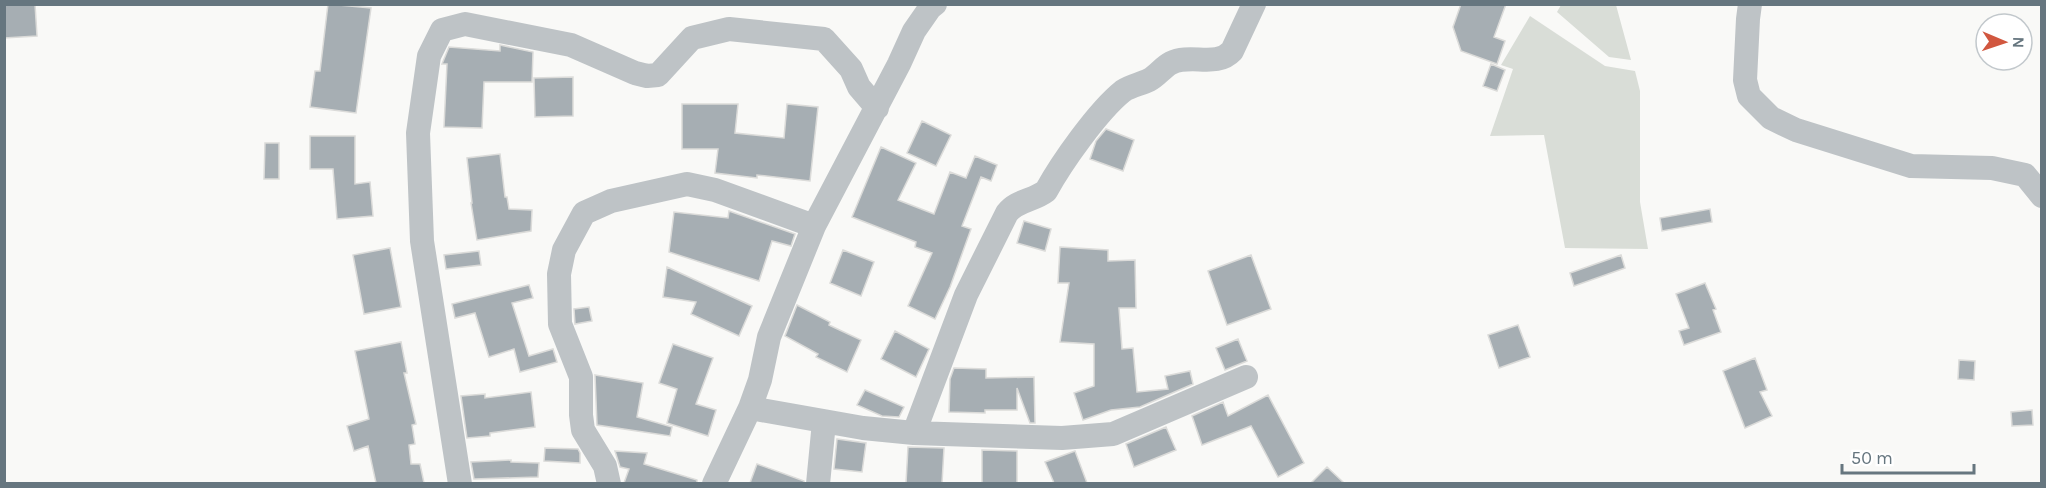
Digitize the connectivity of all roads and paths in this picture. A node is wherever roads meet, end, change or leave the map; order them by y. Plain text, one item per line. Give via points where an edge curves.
1 (935, 4) edge
2 (1254, 4) edge
3 (1750, 4) edge
4 (877, 108) junction
5 (2033, 170) edge
6 (2042, 196) edge
7 (814, 226) junction
8 (1246, 377) dead end
9 (750, 408) junction
10 (825, 422) junction
11 (914, 433) junction
12 (460, 483) edge
13 (609, 483) edge
14 (714, 483) edge
15 (818, 483) edge

1 - 4 street via 914,31
2 - 11 street via 1227,56 1220,60 1184,59 1170,63 1150,79 1124,91 1096,119 1046,190 1040,196 1016,203 1007,213 966,295
3 - 5 street via 1745,80 1749,96 1771,118 1796,130 1911,166
4 - 7 street
4 - 12 street via 851,69 824,39 729,29 692,38 658,75 647,76 571,45 465,24 442,30 429,56 418,133 422,241
5 - 6 street
7 - 9 street via 772,329
7 - 13 street via 687,184 611,201 584,213 564,250 558,274 560,324 581,377 583,430 605,466
8 - 11 street via 1113,434 1062,438
9 - 10 street
9 - 14 street
10 - 11 street
10 - 15 street

